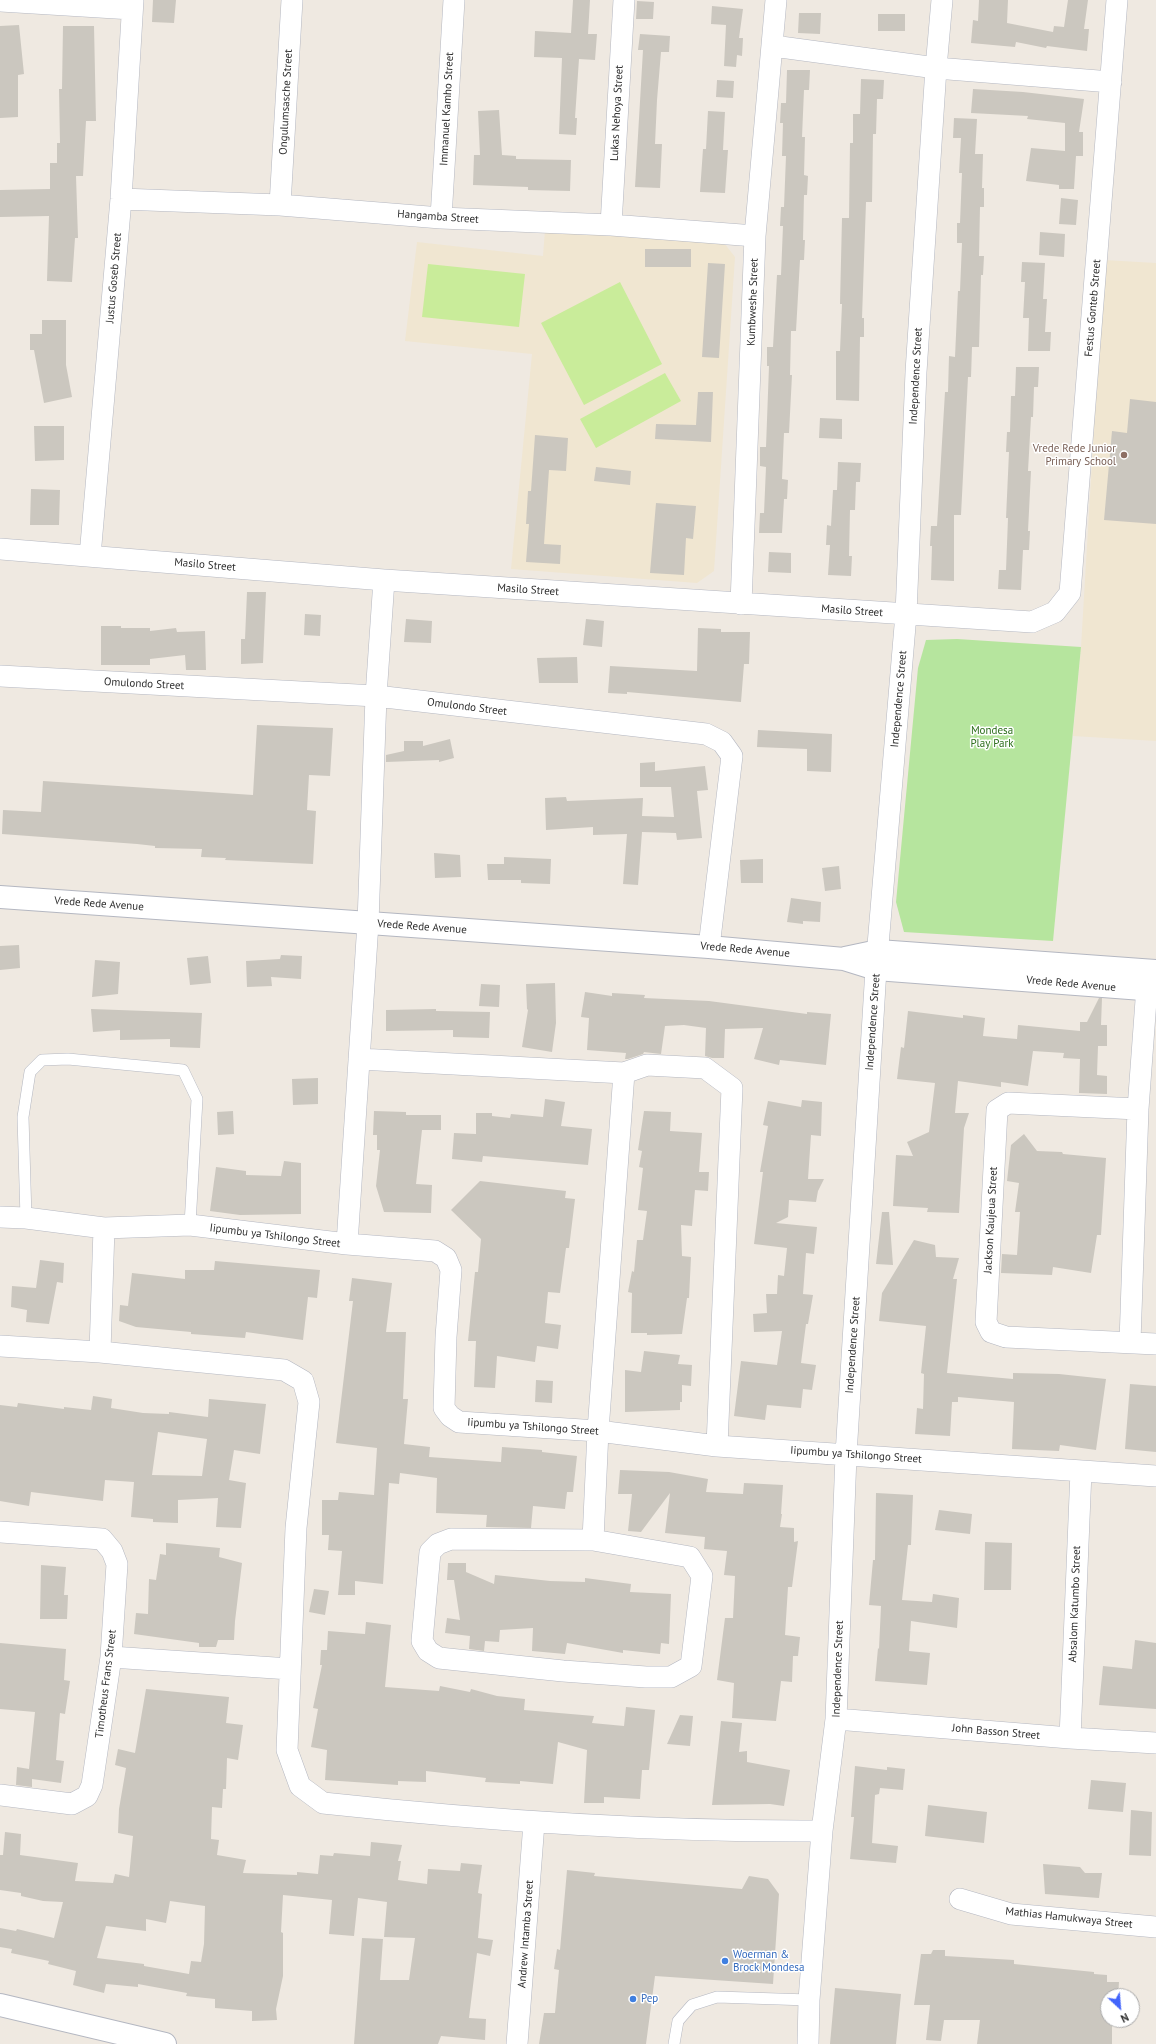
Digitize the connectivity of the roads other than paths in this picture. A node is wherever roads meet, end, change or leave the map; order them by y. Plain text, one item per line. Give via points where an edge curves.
1 (292, 0) edge
2 (454, 0) edge
3 (624, 0) edge
4 (776, 0) edge
5 (942, 0) edge
6 (1117, 0) edge
7 (0, 1) edge
8 (133, 4) edge
9 (773, 46) junction
10 (936, 68) junction
11 (1111, 82) junction
12 (121, 199) junction
13 (280, 205) junction
14 (441, 218) junction
15 (611, 225) junction
16 (756, 236) junction
17 (0, 549) edge
18 (90, 556) junction
19 (384, 580) junction
20 (741, 604) junction
21 (1055, 612) joint
22 (906, 614) junction
23 (0, 676) edge
24 (376, 696) junction
25 (0, 897) edge
26 (368, 923) junction
27 (709, 947) junction
28 (877, 960) junction
29 (1152, 980) edge
30 (359, 1059) junction
31 (624, 1073) junction
32 (1138, 1109) junction
33 (0, 1217) edge
34 (26, 1218) junction
35 (190, 1226) junction
36 (104, 1228) junction
37 (347, 1244) junction
38 (1130, 1342) junction
39 (1156, 1344) edge
40 (0, 1346) edge
41 (100, 1352) junction
42 (598, 1431) junction
43 (717, 1446) junction
44 (846, 1454) junction
45 (1081, 1471) junction
46 (1156, 1476) edge
47 (0, 1532) edge
48 (593, 1540) junction
49 (111, 1657) junction
50 (290, 1669) junction
51 (836, 1719) junction
52 (1070, 1738) junction
53 (1156, 1743) edge
54 (0, 1795) edge
55 (534, 1823) junction
56 (822, 1831) junction
57 (960, 1899) dead end
58 (1156, 1926) edge
59 (809, 2000) junction
60 (0, 2005) edge
61 (165, 2044) edge
62 (517, 2044) edge
63 (674, 2044) edge
64 (808, 2044) edge

1 - 13 street, Ongulumsasche Street
2 - 14 street, Immanuel Kamho Street
3 - 15 street, Lukas Nehoya Street
4 - 9 street, Kumbweshe Street
5 - 10 street, Independence Street
6 - 11 street, Festus Gonteb Street
7 - 8 street
8 - 12 street, Justus Goseb Street
9 - 10 street
9 - 16 street, Kumbweshe Street
10 - 11 street
10 - 22 street, Independence Street via 916,372
11 - 21 street, Festus Gonteb Street via 1070,593
12 - 13 street, Hangamba Street
12 - 18 street, Justus Goseb Street
13 - 14 street, Hangamba Street
14 - 15 street, Hangamba Street
15 - 16 street, Hangamba Street
16 - 20 street, Kumbweshe Street
17 - 18 street, Masilo Street
18 - 19 street, Masilo Street
19 - 20 street, Masilo Street
19 - 24 street
20 - 22 street, Masilo Street
21 - 22 street, Masilo Street via 1032,622
22 - 28 street, Independence Street
23 - 24 street, Omulondo Street
24 - 26 street
24 - 27 street, Omulondo Street via 706,734 722,742 732,756
25 - 26 street, Vrede Rede Avenue
26 - 27 street, Vrede Rede Avenue
26 - 30 street
27 - 28 street, Vrede Rede Avenue
28 - 29 street, Vrede Rede Avenue
28 - 44 street, Independence Street
29 - 32 street
30 - 31 street
30 - 37 street
31 - 42 street
31 - 43 street via 647,1065 705,1068 732,1088
32 - 38 street
32 - 38 street, Jackson Kaujeua Street via 1008,1103 997,1110 986,1322 991,1332 1006,1337
33 - 34 street, Iipumbu ya Tshilongo Street
34 - 35 lane via 23,1117 30,1072 42,1060 68,1059 183,1070 197,1099
34 - 36 street, Iipumbu ya Tshilongo Street
35 - 36 street, Iipumbu ya Tshilongo Street
35 - 37 street, Iipumbu ya Tshilongo Street
36 - 41 street
37 - 42 street, Iipumbu ya Tshilongo Street via 435,1251 446,1258 451,1270 444,1408 450,1416 459,1422
38 - 39 street, Jackson Kaujeua Street
40 - 41 street
41 - 50 street via 284,1370 303,1381 309,1402 296,1528
42 - 43 street, Iipumbu ya Tshilongo Street
42 - 48 street
43 - 44 street, Iipumbu ya Tshilongo Street
44 - 45 street, Iipumbu ya Tshilongo Street
44 - 51 street, Independence Street
45 - 46 street, Iipumbu ya Tshilongo Street
45 - 52 street, Absalom Katumbo Street
47 - 49 street, Timotheus Frans Street via 102,1539 112,1551 117,1564
48 - 48 street via 690,1557 696,1564 702,1576 695,1636 691,1666 683,1672 671,1677 646,1677 564,1671 439,1658 428,1651 422,1641 425,1600 430,1552 438,1544 451,1539
49 - 50 street
49 - 54 street, Timotheus Frans Street via 92,1785 87,1796 72,1804
50 - 55 street via 287,1750 300,1786 323,1803
51 - 52 street, John Basson Street
51 - 56 street, Independence Street
52 - 53 street, John Basson Street
55 - 56 street via 775,1832
55 - 62 street, Andrew Intamba Street
56 - 59 street, Independence Street
57 - 58 street, Mathias Hamukwaya Street via 1011,1914
59 - 63 lane via 717,1996 692,2005 678,2022
59 - 64 street, Independence Street
60 - 61 street

